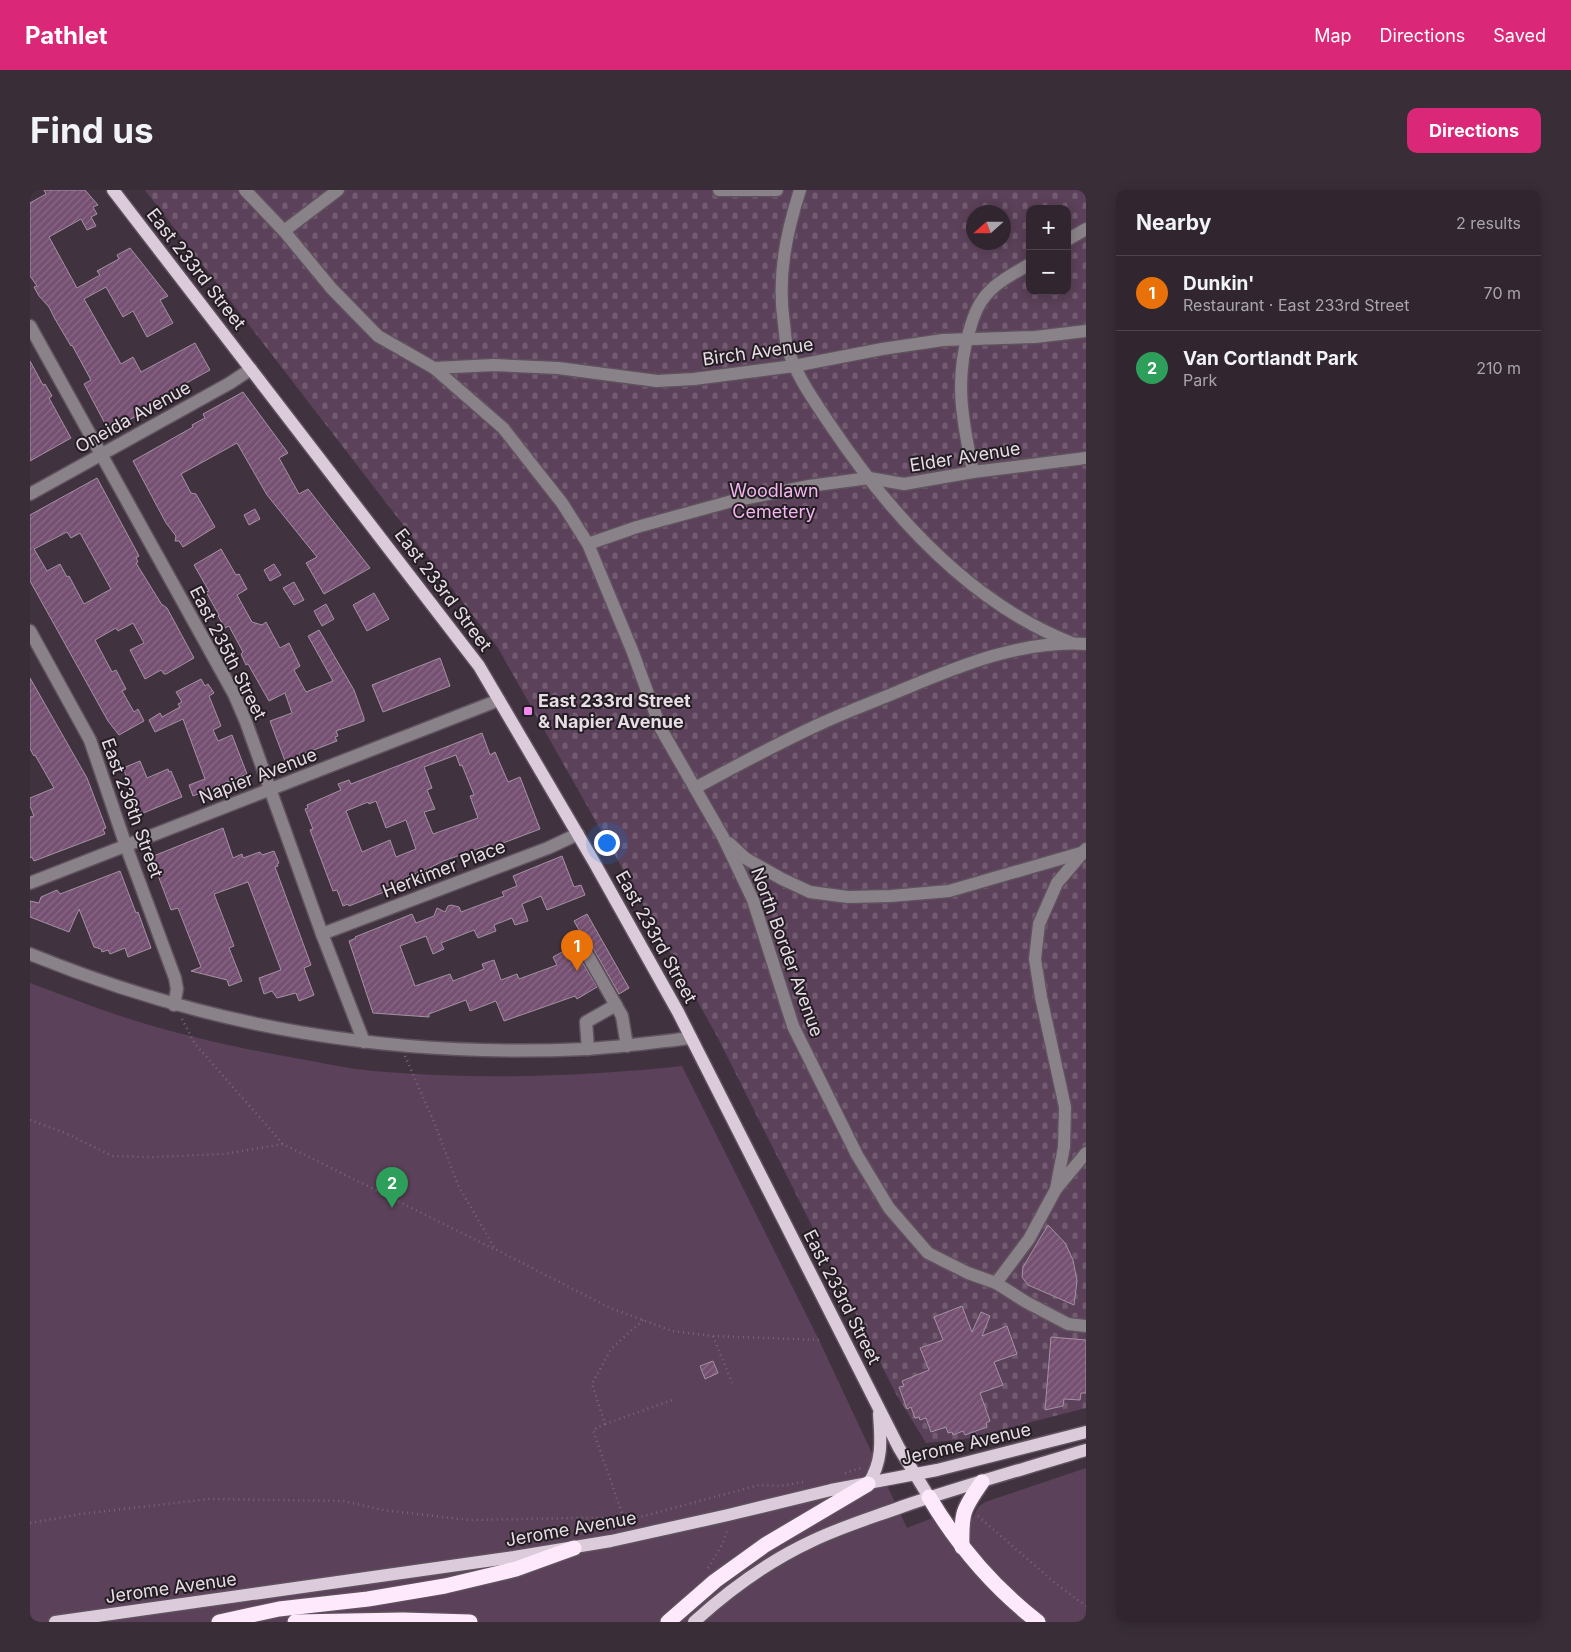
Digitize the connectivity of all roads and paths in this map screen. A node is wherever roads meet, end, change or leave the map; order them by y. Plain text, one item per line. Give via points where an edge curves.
1 (113, 190) edge
2 (245, 190) edge
3 (338, 190) edge
4 (719, 190) edge
5 (777, 190) edge
6 (800, 190) edge
7 (1086, 229) edge
8 (284, 231) junction
9 (1071, 238) edge
10 (1026, 267) edge
11 (30, 326) edge
12 (1086, 331) edge
13 (967, 340) junction
14 (794, 366) junction
15 (434, 368) junction
16 (251, 369) junction
17 (102, 455) junction
18 (1086, 458) edge
19 (973, 472) junction
20 (869, 478) junction
21 (30, 494) edge
22 (588, 544) junction
23 (30, 631) edge
24 (1072, 643) junction
25 (1086, 644) edge
26 (499, 700) junction
27 (695, 788) junction
28 (270, 790) junction
29 (578, 834) junction
30 (723, 837) junction
31 (126, 846) junction
32 (1085, 851) edge
33 (30, 883) edge
34 (322, 934) junction
35 (578, 938) dead end
36 (30, 954) edge
37 (174, 1005) junction
38 (616, 1006) junction
39 (691, 1038) junction
40 (364, 1042) junction
41 (401, 1046) junction
42 (627, 1046) junction
43 (588, 1049) junction
44 (30, 1120) edge
45 (283, 1144) junction
46 (1086, 1153) edge
47 (1056, 1189) junction
48 (495, 1249) junction
49 (996, 1284) junction
50 (643, 1320) junction
51 (1086, 1326) edge
52 (713, 1336) junction
53 (819, 1340) dead end
54 (732, 1383) dead end
55 (675, 1399) dead end
56 (878, 1407) junction
57 (606, 1424) junction
58 (1086, 1432) edge
59 (1086, 1450) edge
60 (866, 1466) dead end
61 (842, 1474) dead end
62 (915, 1474) junction
63 (806, 1482) dead end
64 (982, 1482) junction
65 (868, 1484) junction
66 (929, 1497) junction
67 (973, 1511) dead end
68 (624, 1516) junction
69 (730, 1522) dead end
70 (30, 1523) edge
71 (962, 1547) junction
72 (574, 1548) junction
73 (705, 1573) dead end
74 (1086, 1606) edge
75 (55, 1622) edge
76 (218, 1622) edge
77 (295, 1622) edge
78 (470, 1622) edge
79 (668, 1622) edge
80 (694, 1622) edge
81 (1038, 1622) edge

1 - 16 main road, East 233rd Street
2 - 8 street, North Border Avenue
3 - 8 street
4 - 5 street
6 - 14 street via 782,260 780,302 787,346
7 - 9 street
8 - 15 street, North Border Avenue via 332,289 378,336
10 - 13 street via 995,286 976,309
11 - 17 street, East 235th Street
12 - 13 street, Birch Avenue
13 - 14 street, Birch Avenue via 943,340 882,349
13 - 19 street via 960,390
14 - 15 street, Birch Avenue via 657,381 558,368
14 - 20 street via 828,422
15 - 22 street, North Border Avenue via 503,428 562,503
16 - 17 street, Oneida Avenue
16 - 26 main road, East 233rd Street via 467,649
17 - 21 street, Oneida Avenue
17 - 28 street, East 235th Street via 227,681 246,722
18 - 19 street, Elder Avenue
19 - 20 street, Elder Avenue via 904,484
20 - 22 street, Elder Avenue via 732,501
20 - 24 street via 912,529 977,589 1048,634
22 - 27 street, North Border Avenue via 661,729
23 - 31 street, East 236th Street via 90,740
24 - 25 street
24 - 27 street via 1031,646 998,654 920,683 820,724
26 - 28 street, Napier Avenue
26 - 29 main road, East 233rd Street
27 - 30 street, North Border Avenue
28 - 31 street, Napier Avenue
28 - 34 street, East 235th Street
29 - 34 street, Herkimer Place
29 - 39 main road, East 233rd Street
30 - 32 street via 745,858 782,879 810,892 848,897 949,890
30 - 49 street, North Border Avenue via 753,900 794,1026 856,1155 889,1208 928,1253
31 - 33 street, Napier Avenue
31 - 37 street, East 236th Street via 175,978
32 - 47 street via 1057,883 1039,924 1035,959 1040,998 1064,1107 1064,1147
34 - 40 street, East 235th Street
35 - 38 street
36 - 37 street
37 - 40 street via 263,1026
37 - 45 path via 195,1044
38 - 42 street via 622,1016
38 - 43 street via 586,1022
39 - 42 street
39 - 56 main road, East 233rd Street
40 - 41 street
41 - 43 street via 480,1051
41 - 48 path via 458,1185
42 - 43 street
44 - 45 path via 113,1156 225,1154
45 - 48 path
46 - 47 street
47 - 49 street via 1029,1239
48 - 50 path via 608,1306
49 - 51 street, North Border Avenue via 1068,1324
50 - 52 path via 672,1331
50 - 57 path via 611,1349 592,1384
52 - 53 path
52 - 54 path
55 - 57 path
56 - 62 main road, East 233rd Street
56 - 65 main road via 880,1452 878,1466
57 - 68 path via 593,1430
58 - 62 main road, Jerome Avenue
59 - 64 main road, Jerome Avenue
60 - 61 path
62 - 65 main road, Jerome Avenue
62 - 66 main road, East 233rd Street
63 - 68 path via 759,1485 640,1517
64 - 66 main road, Jerome Avenue
64 - 71 highway via 963,1515
65 - 72 main road, Jerome Avenue via 641,1536
65 - 79 highway via 765,1545 715,1581
66 - 71 highway
66 - 80 main road, Jerome Avenue via 844,1527 797,1549 746,1579
67 - 74 path
68 - 70 path via 468,1520 383,1510 344,1501 209,1499
69 - 73 path via 723,1543
71 - 81 highway
72 - 75 main road, Jerome Avenue
72 - 76 highway via 516,1569 446,1586 279,1609
77 - 78 highway

